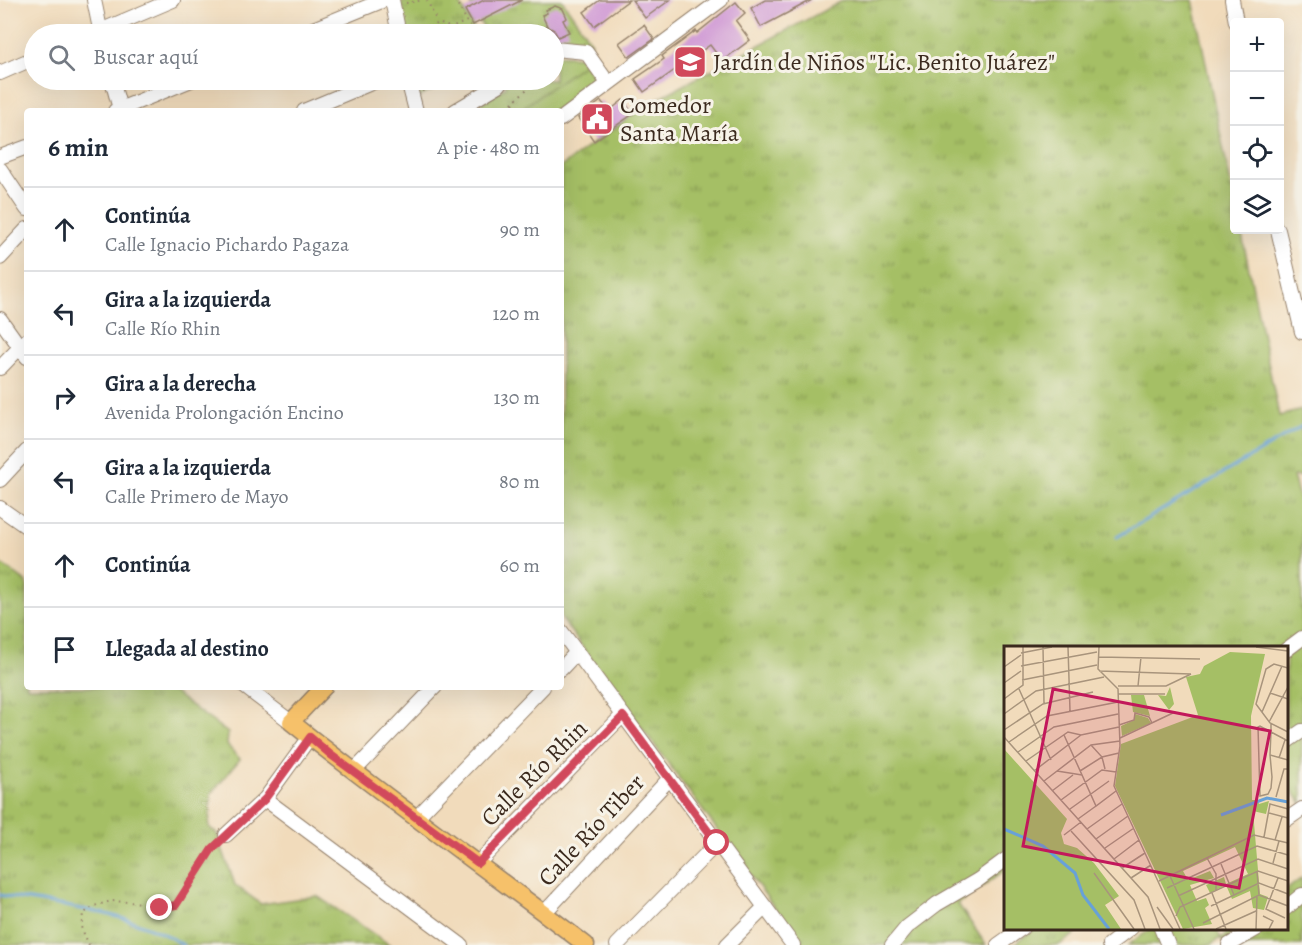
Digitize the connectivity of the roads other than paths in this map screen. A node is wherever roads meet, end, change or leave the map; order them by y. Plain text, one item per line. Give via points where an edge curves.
1 (94, 0) edge
2 (173, 0) edge
3 (384, 0) edge
4 (721, 0) edge
5 (1232, 0) edge
6 (398, 2) edge
7 (1235, 18) edge
8 (97, 24) edge
9 (120, 24) edge
10 (325, 24) edge
11 (399, 24) edge
12 (564, 50) edge
13 (24, 62) edge
14 (0, 73) edge
15 (608, 83) junction
16 (114, 90) edge
17 (166, 90) edge
18 (354, 90) edge
19 (414, 90) edge
20 (493, 90) edge
21 (117, 108) edge
22 (122, 108) edge
23 (311, 108) edge
24 (416, 108) edge
25 (460, 108) edge
26 (564, 117) edge
27 (24, 148) edge
28 (0, 158) edge
29 (0, 169) edge
30 (24, 205) edge
31 (24, 232) edge
32 (1279, 234) edge
33 (0, 258) edge
34 (0, 319) edge
35 (1302, 332) edge
36 (24, 347) edge
37 (24, 349) edge
38 (0, 368) edge
39 (24, 454) edge
40 (0, 480) edge
41 (0, 508) edge
42 (24, 525) edge
43 (564, 635) edge
44 (1302, 638) edge
45 (1287, 649) edge
46 (577, 652) junction
47 (564, 666) edge
48 (248, 690) edge
49 (321, 690) edge
50 (432, 690) edge
51 (540, 690) edge
52 (623, 716) junction
53 (291, 722) junction
54 (1302, 731) edge
55 (310, 737) junction
56 (1287, 741) edge
57 (353, 772) junction
58 (670, 778) junction
59 (265, 799) junction
60 (1302, 809) edge
61 (416, 818) junction
62 (1287, 819) edge
63 (226, 835) road end
64 (717, 843) junction
65 (1004, 861) edge
66 (478, 863) junction
67 (1302, 895) edge
68 (765, 907) junction
69 (1287, 907) edge
70 (544, 913) junction
71 (1019, 930) edge
72 (1128, 930) edge
73 (1162, 930) edge
74 (1255, 930) edge
75 (1235, 944) edge
76 (461, 945) edge
77 (586, 945) edge
78 (617, 945) edge
79 (727, 945) edge
80 (793, 945) edge
81 (892, 945) edge
82 (998, 945) edge
83 (1109, 945) edge
84 (1168, 945) edge

1 - 8 street
2 - 9 street
3 - 10 street
4 - 15 street
5 - 7 street
6 - 11 street
12 - 15 street via 586,52
13 - 14 street
15 - 26 street
16 - 21 street
17 - 22 street
18 - 23 street
19 - 24 street
20 - 25 street
27 - 28 street
29 - 30 street
31 - 33 street
32 - 35 street
34 - 36 street
37 - 38 street
39 - 40 street
41 - 42 street
43 - 46 street
44 - 45 street
46 - 47 street
46 - 52 street
48 - 53 street
49 - 53 main road
50 - 57 street
51 - 61 street
52 - 58 street
52 - 66 street, Calle Río Rhin
53 - 55 main road
54 - 56 street
55 - 57 main road
55 - 59 street
57 - 61 main road
58 - 64 street
58 - 70 street, Calle Río Tiber
59 - 63 street
59 - 76 street
60 - 62 street
61 - 66 main road
64 - 68 street
64 - 78 street
65 - 81 street via 937,904 907,927
66 - 70 main road
67 - 69 street
68 - 79 street
68 - 80 street
70 - 77 main road
71 - 82 street
72 - 83 street
73 - 84 street
74 - 75 street

